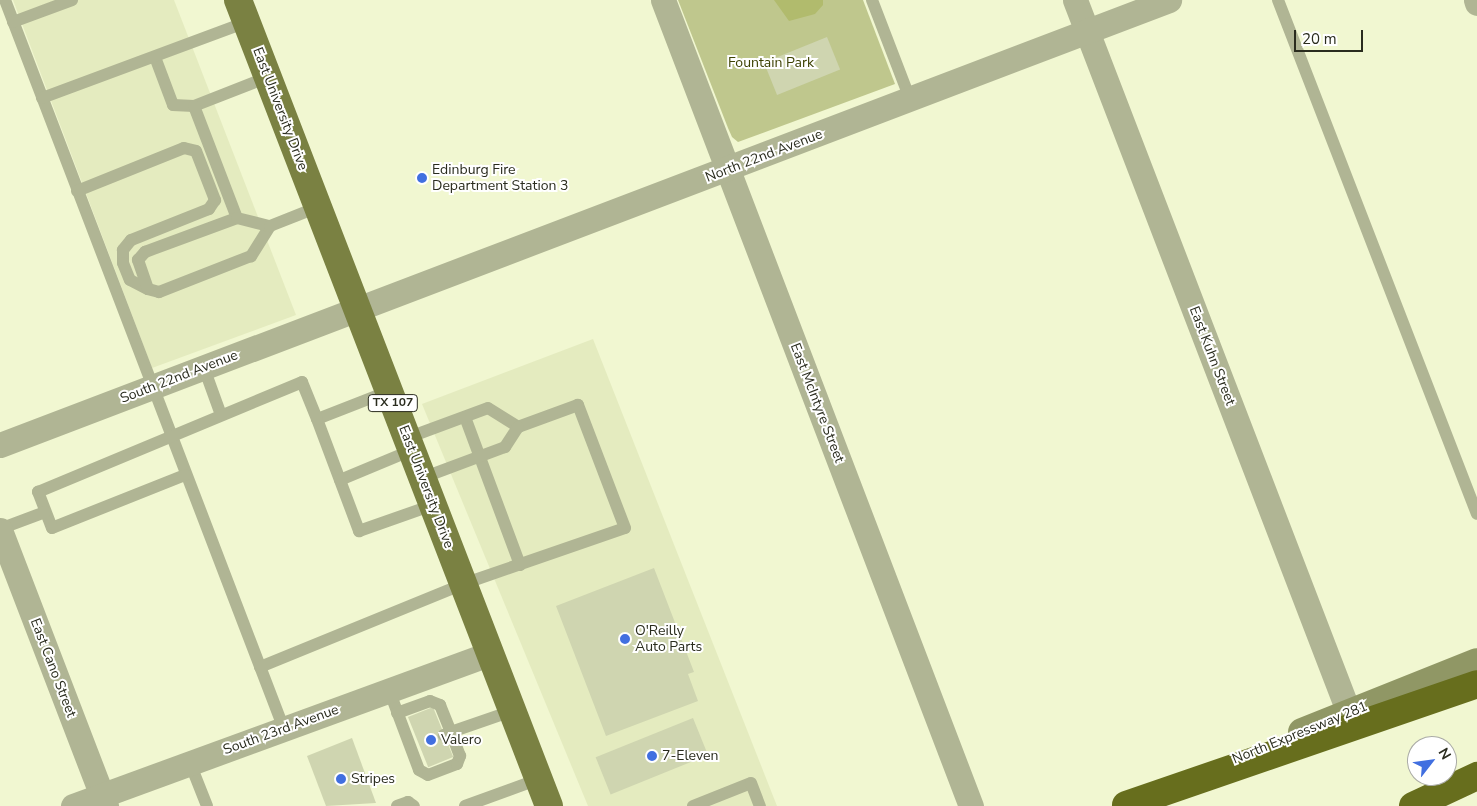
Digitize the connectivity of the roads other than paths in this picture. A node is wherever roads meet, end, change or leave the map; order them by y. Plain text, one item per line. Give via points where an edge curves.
1 (5, 0) edge
2 (72, 0) edge
3 (663, 0) edge
4 (872, 0) edge
5 (1076, 0) edge
6 (1169, 0) edge
7 (1278, 0) edge
8 (242, 11) edge
9 (13, 22) junction
10 (1088, 31) junction
11 (155, 57) junction
12 (268, 77) junction
13 (42, 98) junction
14 (910, 99) junction
15 (194, 106) junction
16 (727, 170) junction
17 (77, 191) junction
18 (318, 207) junction
19 (237, 218) junction
20 (270, 226) junction
21 (148, 289) junction
22 (357, 309) junction
23 (204, 368) junction
24 (152, 387) junction
25 (388, 391) junction
26 (221, 415) junction
27 (465, 417) junction
28 (317, 419) junction
29 (518, 427) junction
30 (170, 435) junction
31 (409, 444) junction
32 (0, 445) edge
33 (480, 456) junction
34 (185, 475) junction
35 (422, 478) junction
36 (340, 480) junction
37 (433, 504) junction
38 (45, 512) junction
39 (1477, 514) edge
40 (0, 529) edge
41 (520, 564) junction
42 (463, 584) junction
43 (490, 653) junction
44 (1477, 662) edge
45 (260, 667) junction
46 (1477, 684) edge
47 (388, 690) junction
48 (512, 711) junction
49 (397, 713) junction
50 (1349, 713) junction
51 (284, 729) junction
52 (448, 734) junction
53 (190, 763) junction
54 (1477, 776) edge
55 (539, 779) junction
56 (1477, 788) edge
57 (104, 800) edge
58 (720, 801) edge
59 (1124, 805) edge
60 (72, 806) edge
61 (207, 806) edge
62 (398, 806) edge
63 (414, 806) edge
64 (465, 806) edge
65 (549, 806) edge
66 (693, 806) edge
67 (760, 806) edge
68 (971, 806) edge
69 (1413, 806) edge
70 (1430, 806) edge

1 - 9 lane
2 - 9 lane
3 - 16 street, East McIntyre Street
4 - 14 lane
5 - 10 street, East Kuhn Street
6 - 10 street, North 22nd Avenue
7 - 39 lane
8 - 11 lane
8 - 12 main road, East University Drive / TX 107
9 - 13 lane
10 - 14 street, North 22nd Avenue
10 - 50 street, East Kuhn Street
11 - 13 lane
11 - 15 lane via 173,105
12 - 15 lane
12 - 18 main road, East University Drive / TX 107
13 - 17 lane
14 - 16 street, North 22nd Avenue
15 - 19 lane
16 - 22 street, North 22nd Avenue
16 - 68 street, East McIntyre Street
17 - 21 lane via 184,148 196,151 215,200 209,209 131,240 123,250 123,263 130,280
17 - 24 lane
18 - 20 lane
18 - 22 main road, East University Drive / TX 107
19 - 20 lane
19 - 21 lane via 145,252 138,260
20 - 21 lane via 251,256 159,292
22 - 23 street, South 22nd Avenue
22 - 25 main road, East University Drive / TX 107
23 - 24 street, South 22nd Avenue
23 - 26 lane
24 - 30 lane
24 - 32 street, South 22nd Avenue
25 - 28 lane
25 - 31 main road, East University Drive / TX 107
26 - 28 lane via 302,382
26 - 30 lane
27 - 29 lane via 488,408
27 - 31 lane
27 - 33 lane
28 - 36 lane
29 - 33 lane via 505,446
29 - 41 lane via 578,405 626,528
30 - 34 lane
30 - 38 lane via 38,492
31 - 35 main road, East University Drive / TX 107
31 - 36 lane
33 - 35 lane
33 - 41 lane
34 - 38 lane via 52,528
34 - 45 lane
35 - 37 main road, East University Drive / TX 107
36 - 37 lane via 359,531
37 - 42 main road, East University Drive / TX 107
38 - 40 lane
40 - 57 street, East Cano Street
41 - 42 lane
42 - 43 main road, East University Drive / TX 107
42 - 45 lane
43 - 47 street, South 23rd Avenue
43 - 48 main road, East University Drive / TX 107
44 - 50 main road, North Expressway 281
45 - 51 lane
46 - 59 highway
47 - 49 lane
47 - 51 street, South 23rd Avenue
48 - 52 lane
48 - 55 main road, East University Drive / TX 107
49 - 52 lane via 430,701 440,705
49 - 52 lane via 415,746 420,770 428,775 457,764 460,756
50 - 59 main road, North Expressway 281
51 - 53 street, South 23rd Avenue
53 - 57 street, South 23rd Avenue
53 - 61 lane
54 - 69 highway
55 - 64 lane
55 - 65 main road, East University Drive / TX 107
56 - 70 highway
57 - 60 street, South 23rd Avenue
58 - 66 lane
58 - 67 lane via 751,783
62 - 63 lane via 408,802

